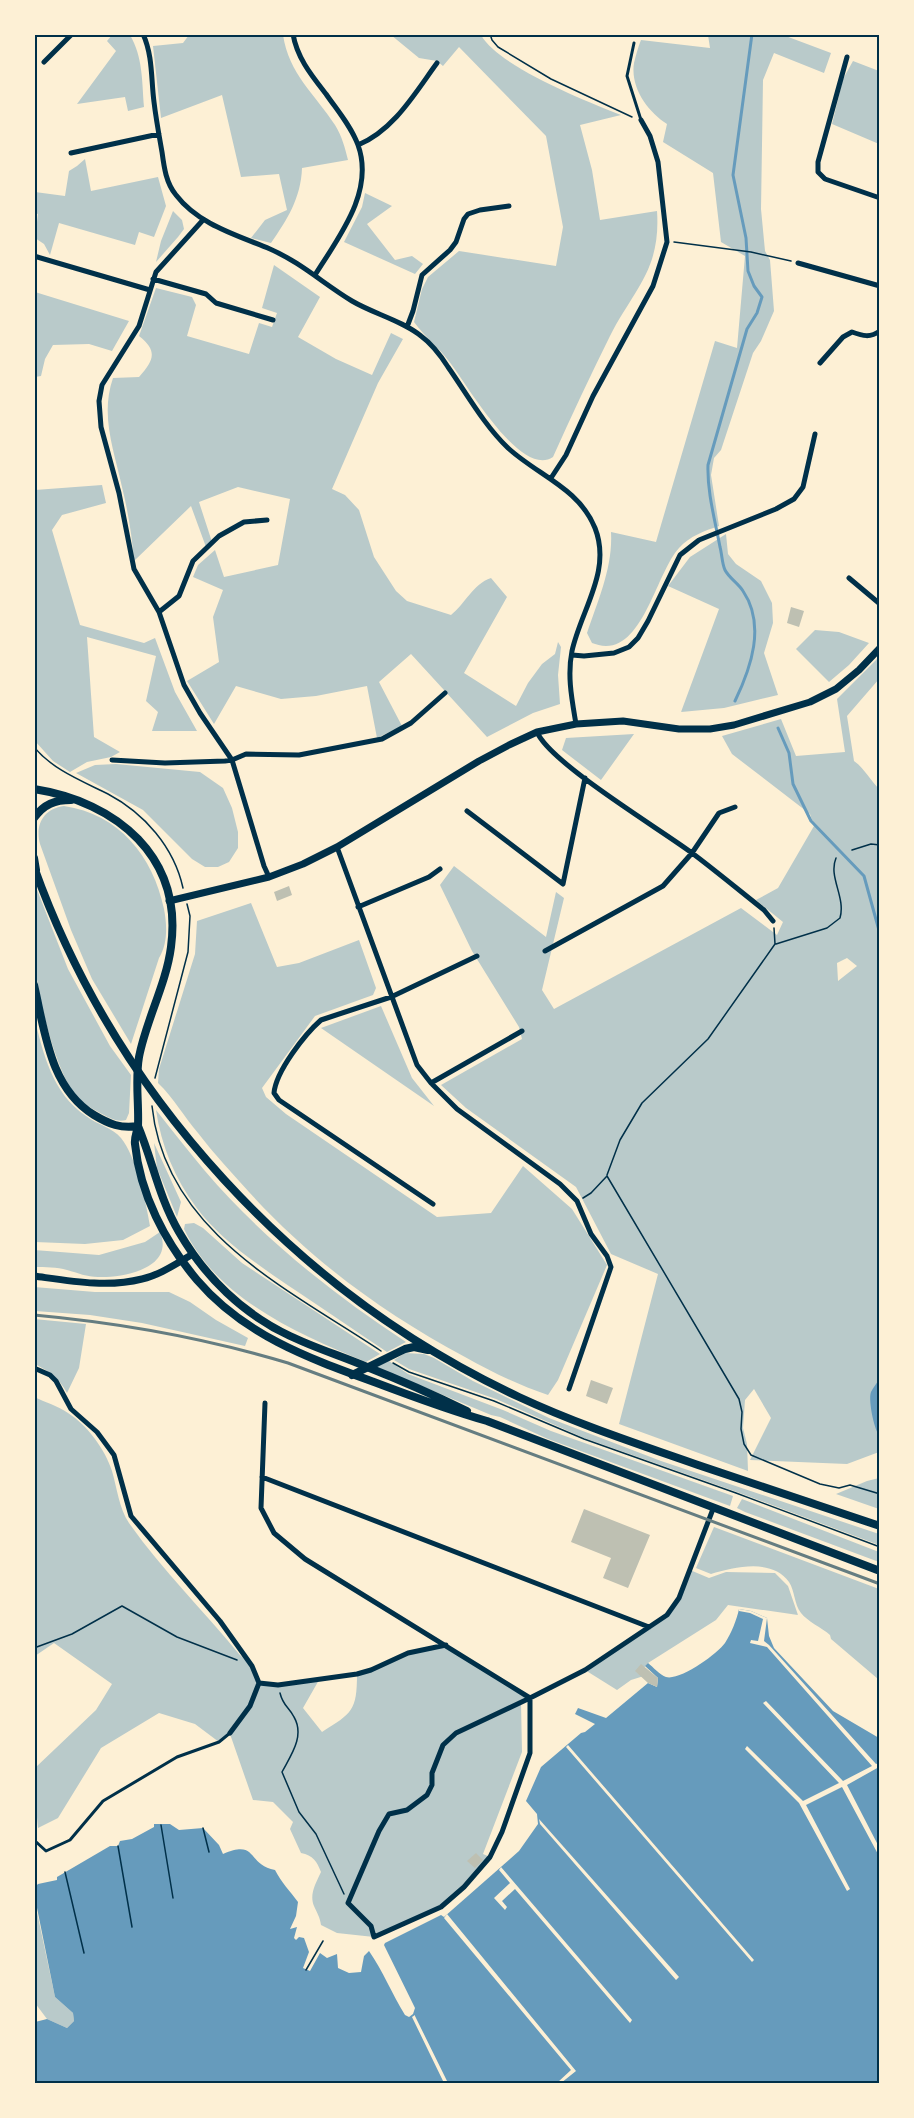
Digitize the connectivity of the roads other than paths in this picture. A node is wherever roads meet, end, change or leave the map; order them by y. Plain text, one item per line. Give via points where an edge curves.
1 (72, 34) edge
2 (143, 34) edge
3 (293, 34) edge
4 (634, 43) dead end
5 (847, 57) dead end
6 (44, 62) dead end
7 (437, 63) dead end
8 (641, 120) joint
9 (159, 134) junction
10 (358, 146) junction
11 (71, 153) dead end
12 (879, 198) edge
13 (509, 206) dead end
14 (203, 220) junction
15 (34, 256) edge
16 (798, 263) road end
17 (315, 275) junction
18 (153, 279) junction
19 (879, 286) edge
20 (150, 290) junction
21 (273, 320) dead end
22 (407, 327) junction
23 (879, 331) edge
24 (820, 363) dead end
25 (815, 434) dead end
26 (551, 478) junction
27 (267, 520) dead end
28 (849, 578) dead end
29 (879, 604) edge
30 (159, 612) junction
31 (879, 648) edge
32 (572, 655) junction
33 (445, 693) dead end
34 (576, 724) junction
35 (537, 732) junction
36 (112, 760) dead end
37 (232, 760) junction
38 (585, 778) junction
39 (34, 789) edge
40 (77, 799) junction
41 (735, 807) dead end
42 (467, 811) dead end
43 (34, 818) edge
44 (336, 847) junction
45 (692, 853) junction
46 (34, 858) edge
47 (440, 868) dead end
48 (35, 869) edge
49 (269, 878) junction
50 (169, 901) junction
51 (358, 907) junction
52 (773, 921) road end
53 (545, 951) dead end
54 (477, 956) dead end
55 (34, 985) edge
56 (391, 996) junction
57 (522, 1031) dead end
58 (431, 1083) junction
59 (138, 1126) junction
60 (433, 1204) dead end
61 (193, 1254) junction
62 (182, 1260) junction
63 (34, 1276) edge
64 (436, 1352) junction
65 (368, 1367) junction
66 (34, 1368) edge
67 (352, 1375) junction
68 (569, 1389) dead end
69 (265, 1402) dead end
70 (486, 1421) junction
71 (262, 1477) junction
72 (713, 1509) junction
73 (879, 1526) edge
74 (879, 1571) edge
75 (649, 1627) junction
76 (446, 1645) junction
77 (259, 1683) junction
78 (530, 1698) junction
79 (230, 1733) joint
80 (34, 1840) edge

1 - 6 street
2 - 9 street via 150,58
3 - 10 street via 304,64
4 - 8 lane via 627,76
5 - 12 street via 818,172 825,179
7 - 10 street via 400,114 379,135
8 - 26 street via 658,162 667,242 653,286
9 - 11 street
9 - 14 street via 170,187
10 - 17 street via 362,170 359,195 351,218
13 - 22 street via 468,214 456,242 422,275
14 - 17 street via 272,250
14 - 18 street via 160,266
15 - 20 street
16 - 19 street
17 - 22 street via 353,302
18 - 20 street
18 - 21 street
20 - 30 street via 139,326 102,385 99,401 101,427 135,569
22 - 26 street via 423,336 442,359 495,435
23 - 24 street via 865,336 852,332
25 - 32 street via 803,487 794,499 699,540 680,555 648,621 629,647 614,653
26 - 32 street via 583,506 600,547 598,578
27 - 30 street via 244,522 219,536 193,561 179,596
28 - 29 street
30 - 37 street via 184,685
31 - 34 street via 836,689 810,702 734,725 679,729 623,721
32 - 34 street via 569,678
33 - 37 street via 411,723 382,739 298,755 246,754
34 - 35 street
35 - 38 street via 541,742
35 - 44 street via 479,761
36 - 37 street
37 - 49 street
38 - 42 street via 563,884
38 - 45 street
39 - 40 main road
40 - 43 main road via 51,803
40 - 50 main road via 110,815 135,835 154,861
41 - 45 street via 719,813
44 - 49 street
44 - 51 street
45 - 52 street
45 - 53 street via 663,886
46 - 48 main road
47 - 51 street via 429,877
48 - 64 main road via 78,968 120,1044 175,1122 237,1194 287,1243 361,1303
49 - 50 street
50 - 59 main road via 171,948 139,1058
51 - 56 street
54 - 56 street
55 - 59 main road via 53,1064 68,1092 100,1119 126,1128
56 - 58 street via 414,1058
56 - 60 street via 321,1020 286,1065 274,1093
57 - 58 street
58 - 68 street via 457,1109 560,1184 577,1201 591,1234 607,1256 611,1266
59 - 61 main road via 168,1212
59 - 62 main road via 135,1142 145,1186 158,1220
61 - 62 street
61 - 65 main road via 231,1298 261,1321
62 - 63 street via 143,1279 120,1283 95,1284
62 - 67 main road via 214,1298 251,1328 284,1347
64 - 65 main road via 414,1347
64 - 73 main road via 519,1397 572,1419
65 - 67 main road
65 - 70 main road
66 - 77 street via 56,1381 71,1409 97,1432 114,1455 131,1516 220,1621 252,1666
67 - 70 main road
69 - 71 street
70 - 72 main road
71 - 75 street
71 - 76 street via 261,1508 274,1533 305,1559
72 - 74 main road
72 - 75 street via 679,1598 667,1615
75 - 78 street via 585,1670
76 - 77 street via 408,1653 357,1674 278,1685
76 - 78 street
77 - 79 street via 250,1706
78 - 78 street via 530,1753 490,1857 441,1907 374,1937 371,1926 348,1903 389,1814 407,1810 427,1795 443,1744 456,1733
79 - 80 lane via 219,1742 177,1757 103,1800 70,1840 46,1851

